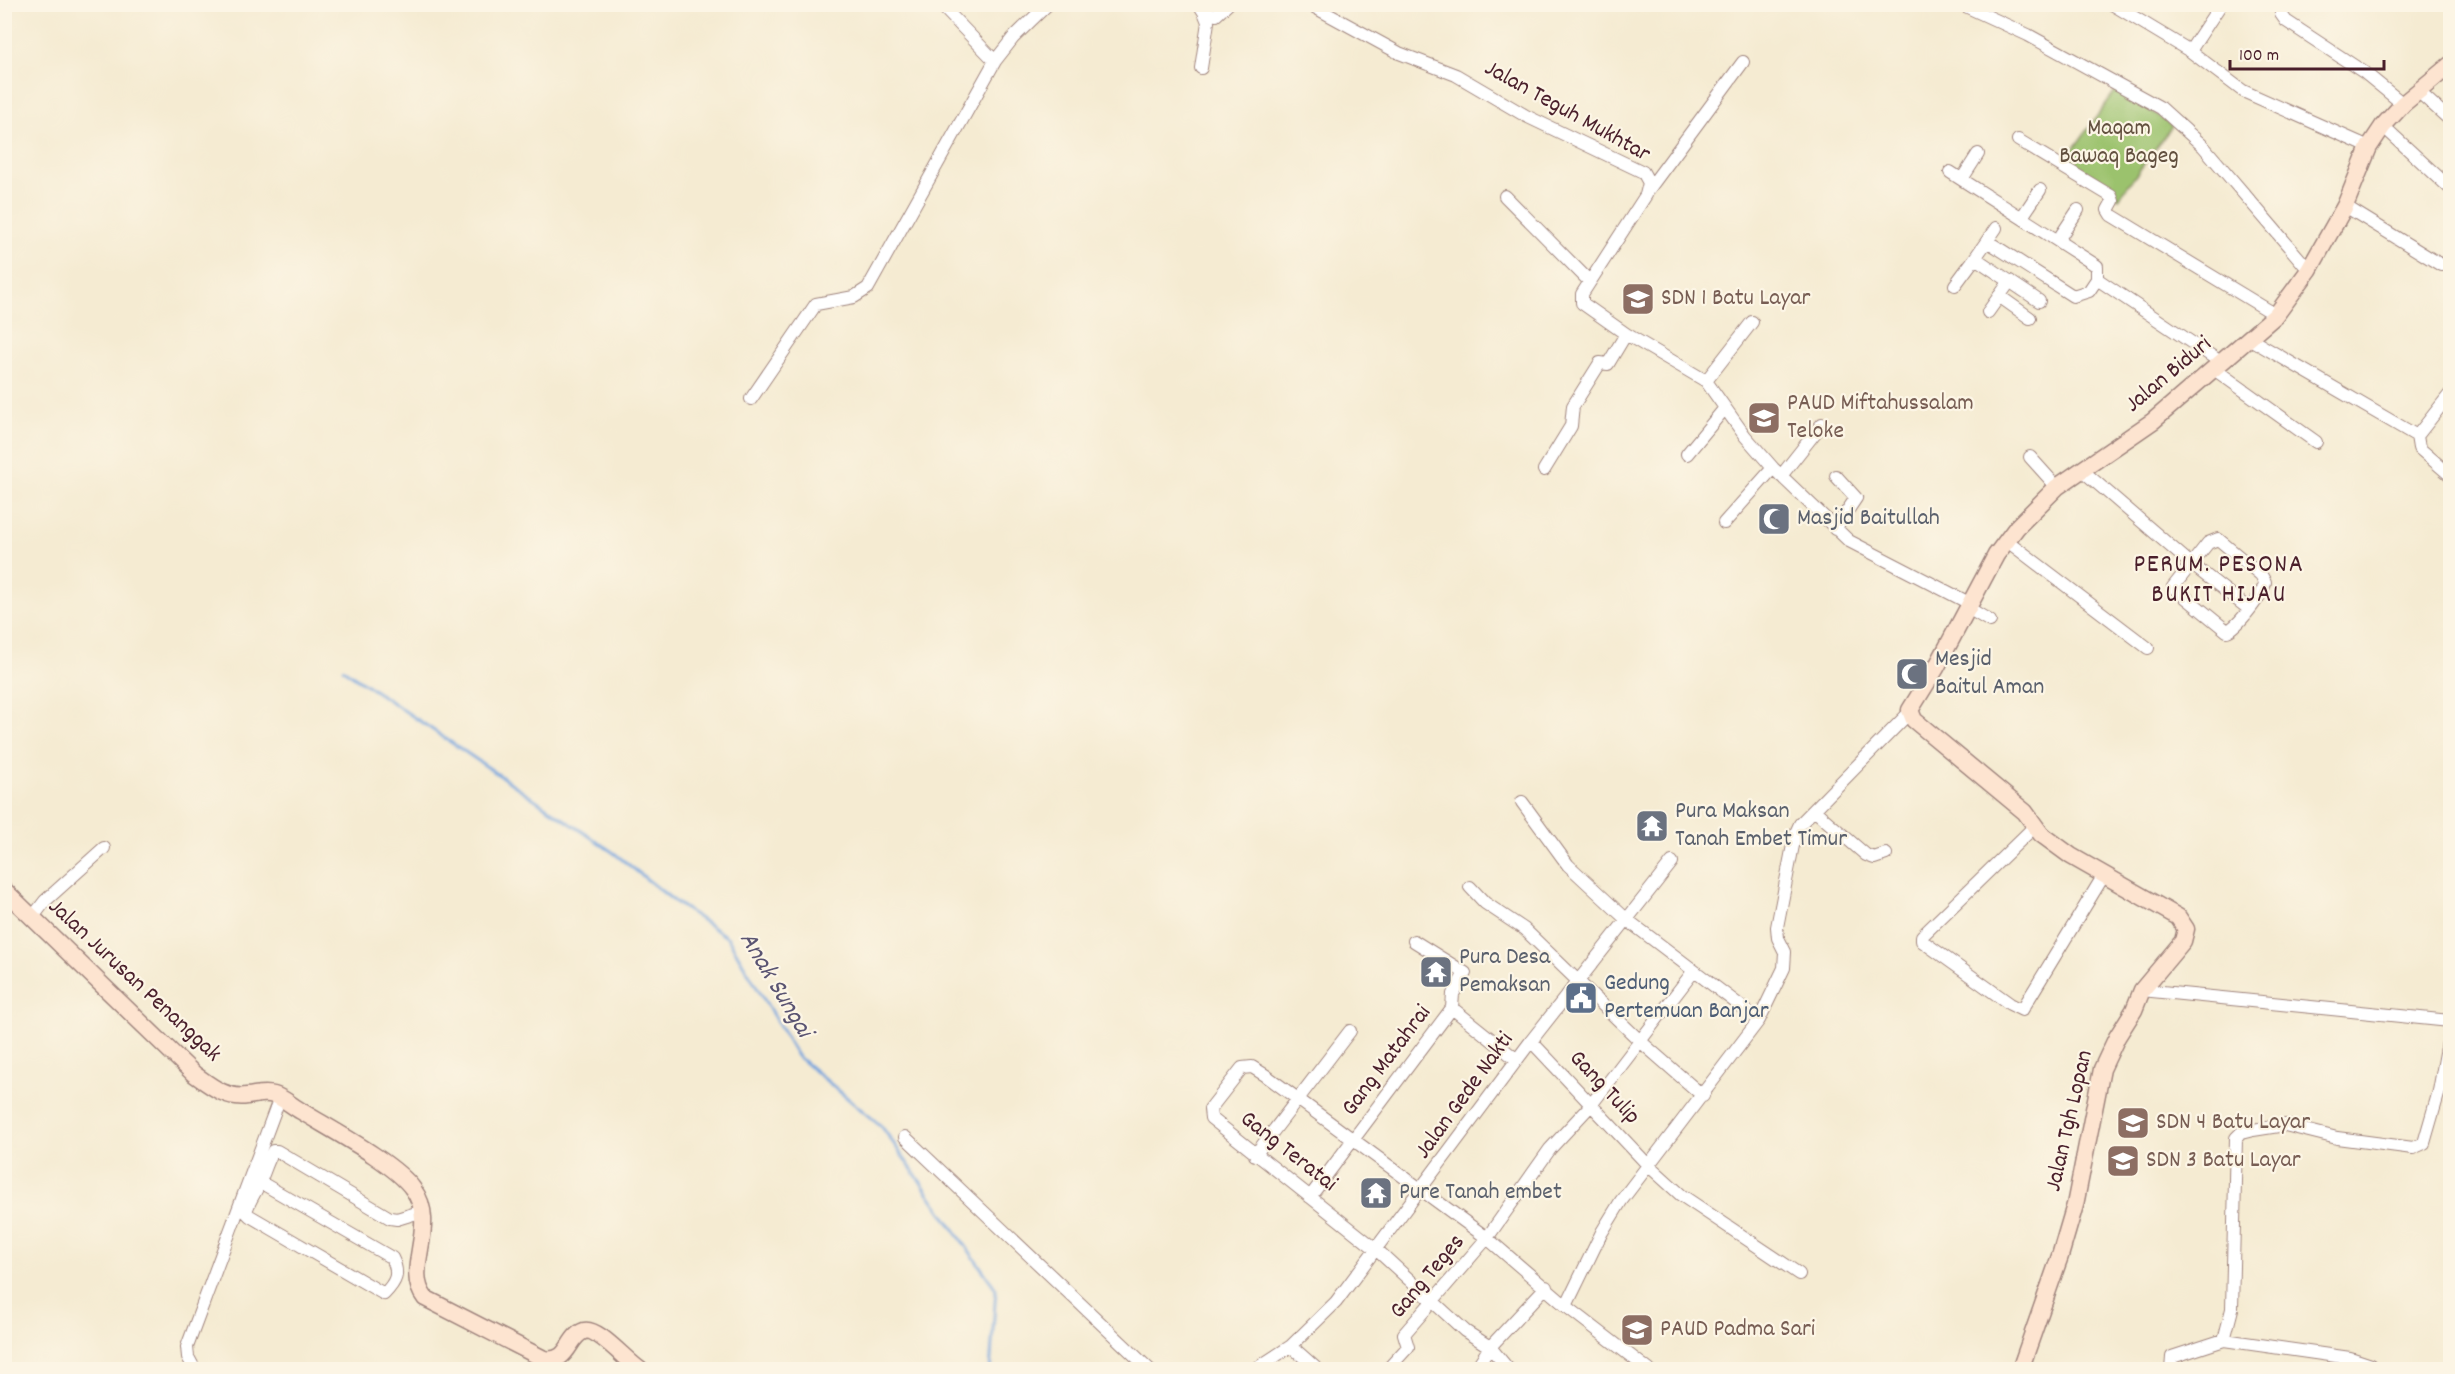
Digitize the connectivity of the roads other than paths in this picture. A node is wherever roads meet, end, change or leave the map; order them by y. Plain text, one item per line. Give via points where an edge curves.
1 (940, 4) edge
2 (1048, 4) edge
3 (1228, 4) edge
4 (1309, 4) edge
5 (1961, 4) edge
6 (2112, 4) edge
7 (2221, 4) edge
8 (2284, 4) edge
9 (1202, 8) edge
10 (2190, 51) junction
11 (995, 61) junction
12 (1743, 62) dead end
13 (2451, 65) edge
14 (1201, 69) dead end
15 (2418, 91) junction
16 (2403, 104) junction
17 (2451, 120) edge
18 (2383, 126) junction
19 (2018, 140) dead end
20 (2369, 147) junction
21 (1978, 154) dead end
22 (1950, 172) dead end
23 (1962, 179) junction
24 (2451, 188) edge
25 (1649, 189) junction
26 (2040, 190) dead end
27 (1505, 196) dead end
28 (2345, 206) junction
29 (2078, 210) dead end
30 (2022, 217) junction
31 (1996, 228) dead end
32 (2058, 240) junction
33 (1987, 241) junction
34 (1975, 258) junction
35 (2441, 265) dead end
36 (2309, 270) junction
37 (2097, 279) junction
38 (1590, 281) junction
39 (2010, 281) junction
40 (1955, 285) dead end
41 (2000, 297) junction
42 (2039, 301) dead end
43 (1988, 312) dead end
44 (2276, 315) junction
45 (2030, 318) dead end
46 (1752, 322) dead end
47 (1626, 334) junction
48 (2250, 339) junction
49 (2218, 366) junction
50 (1706, 381) junction
51 (2451, 394) edge
52 (751, 399) dead end
53 (1725, 408) junction
54 (1822, 424) dead end
55 (2417, 436) junction
56 (2316, 442) dead end
57 (1687, 454) dead end
58 (2030, 457) dead end
59 (1544, 470) dead end
60 (2083, 471) junction
61 (1777, 472) junction
62 (2451, 475) edge
63 (1836, 476) dead end
64 (2057, 487) junction
65 (1725, 523) dead end
66 (1835, 529) junction
67 (2006, 540) junction
68 (2190, 563) junction
69 (1970, 606) junction
70 (2249, 609) junction
71 (1990, 621) dead end
72 (2148, 648) dead end
73 (1910, 713) junction
74 (1522, 802) dead end
75 (1814, 810) junction
76 (2034, 827) junction
77 (104, 848) dead end
78 (1886, 854) dead end
79 (1672, 862) dead end
80 (2104, 875) junction
81 (1470, 887) dead end
82 (4, 890) edge
83 (32, 918) junction
84 (1626, 919) junction
85 (1414, 941) dead end
86 (1693, 972) junction
87 (1578, 981) junction
88 (2142, 990) junction
89 (1452, 1008) junction
90 (1759, 1020) junction
91 (2451, 1021) edge
92 (1350, 1031) dead end
93 (2451, 1031) edge
94 (1531, 1041) junction
95 (1640, 1041) junction
96 (1517, 1060) junction
97 (1703, 1096) junction
98 (280, 1097) junction
99 (1299, 1098) junction
100 (1591, 1105) junction
101 (905, 1137) dead end
102 (1354, 1138) junction
103 (1255, 1155) junction
104 (1647, 1164) junction
105 (260, 1182) junction
106 (1422, 1190) junction
107 (1310, 1197) junction
108 (423, 1211) junction
109 (1487, 1238) junction
110 (1377, 1250) junction
111 (1799, 1274) dead end
112 (1546, 1287) junction
113 (1433, 1301) junction
114 (1566, 1306) junction
115 (2224, 1340) junction
116 (1291, 1346) junction
117 (1490, 1347) junction
118 (2371, 1365) dead end
119 (195, 1370) edge
120 (640, 1370) edge
121 (1150, 1370) edge
122 (1254, 1370) edge
123 (1318, 1370) edge
124 (1387, 1370) edge
125 (1475, 1370) edge
126 (1509, 1370) edge
127 (1649, 1370) edge
128 (2020, 1370) edge
129 (2171, 1370) edge

1 - 11 street
2 - 11 street
3 - 9 street via 1216,15
4 - 25 street, Jalan Teguh Mukhtar via 1399,53 1456,75 1526,116 1641,170
5 - 36 street via 2028,35 2161,108 2203,146
6 - 10 street
7 - 10 street
8 - 16 street via 2281,14 2286,21
9 - 14 street via 1208,22
10 - 20 street via 2242,91
11 - 52 street via 868,288 858,296 816,304
12 - 25 street
13 - 15 street, Jalan Biduri
15 - 16 street, Jalan Biduri
15 - 17 street
16 - 18 street, Jalan Biduri
18 - 20 street, Jalan Biduri
18 - 24 street
19 - 44 street via 2111,196 2111,215
20 - 28 street, Jalan Biduri
21 - 23 street
22 - 23 street
23 - 30 street
25 - 38 street, Jalan Teguh Mukhtar
26 - 30 street
27 - 38 street
28 - 35 street
28 - 36 street, Jalan Biduri
29 - 32 street
30 - 32 street
31 - 33 street
32 - 37 street via 2092,261 2098,269
33 - 34 street
33 - 37 street via 2073,296 2089,291
34 - 39 street
34 - 40 street
36 - 44 street, Jalan Biduri
37 - 49 street
38 - 47 street, Jalan Teguh Mukhtar via 1582,294 1582,303
39 - 41 street
39 - 42 street
41 - 43 street
41 - 45 street
44 - 48 street, Jalan Biduri
46 - 50 street
47 - 50 street, Jalan Teguh Mukhtar
47 - 59 street via 1608,364 1600,363 1573,406 1571,426
48 - 49 street, Jalan Biduri
48 - 55 street
49 - 56 street
49 - 60 street, Jalan Biduri via 2136,434
50 - 53 street, Jalan Teguh Mukhtar
51 - 55 street
53 - 57 street
53 - 61 street, Jalan Teguh Mukhtar
54 - 61 street
55 - 62 street via 2419,448
58 - 64 street
60 - 64 street, Jalan Biduri
60 - 68 street
61 - 65 street
61 - 66 street, Jalan Teguh Mukhtar
63 - 66 street via 1856,498
64 - 67 street, Jalan Biduri
66 - 69 street, Jalan Teguh Mukhtar via 1857,547
67 - 69 street, Jalan Biduri
67 - 72 street
68 - 70 street
68 - 70 street via 2174,590 2222,629 2233,628
68 - 70 street via 2210,540 2223,541 2264,578 2264,588
69 - 71 street, Jalan Teguh Mukhtar
69 - 73 street, Jalan Biduri
73 - 75 street
73 - 76 street, Jalan Tgh Lopan via 2033,819
74 - 84 street via 1568,865
75 - 78 street via 1866,855 1875,858
75 - 90 street via 1795,835 1777,927 1785,952 1784,968
76 - 80 street, Jalan Tgh Lopan
76 - 80 street via 1922,936 1922,940 2010,1004 2022,1010
77 - 83 street via 45,901
79 - 84 street, Jalan Gede Nakti
80 - 88 street, Jalan Tgh Lopan via 2178,917 2186,929 2183,941
81 - 87 street via 1485,903 1524,929
82 - 83 street, Jalan Jurusan Penanggak
83 - 98 street, Jalan Jurusan Penanggak via 194,1074 231,1096 265,1093
84 - 86 street
84 - 87 street, Jalan Gede Nakti
85 - 89 street, Gang Matahrai via 1465,973 1453,994
86 - 90 street
86 - 95 street, Gang Teges
87 - 94 street, Jalan Gede Nakti
87 - 95 street
88 - 91 street
88 - 128 street, Jalan Tgh Lopan via 2102,1069 2075,1205
89 - 96 street
89 - 102 street, Gang Matahrai
90 - 97 street
92 - 99 street
93 - 115 street via 2439,1091 2420,1147 2337,1138 2285,1125 2241,1133 2236,1138 2232,1309
94 - 96 street, Jalan Gede Nakti
94 - 100 street, Gang Tulip
95 - 97 street
95 - 100 street, Gang Teges
96 - 106 street, Jalan Gede Nakti
97 - 104 street
98 - 108 street, Jalan Jurusan Penanggak via 404,1179
98 - 119 street via 187,1347
99 - 102 street
99 - 103 street
99 - 103 street, Gang Teratai via 1252,1067 1242,1068 1211,1107 1211,1118
100 - 104 street, Gang Tulip
100 - 109 street, Gang Teges via 1550,1149
101 - 121 street
102 - 106 street
102 - 107 street, Gang Matahrai
103 - 107 street, Gang Teratai
104 - 111 street, Gang Tulip via 1681,1195
104 - 114 street via 1602,1232
105 - 105 street via 392,1258 397,1268 395,1283 384,1294 250,1216 246,1212 249,1201
105 - 108 street via 273,1151 277,1151 390,1218 397,1220
106 - 109 street
106 - 110 street, Jalan Gede Nakti
107 - 110 street, Gang Teratai
108 - 120 street, Jalan Jurusan Penanggak via 425,1226 417,1281 425,1298 544,1359 559,1357 581,1333 598,1333
109 - 112 street
109 - 113 street, Gang Teges
110 - 113 street, Gang Teratai
110 - 116 street, Jalan Gede Nakti via 1325,1315
112 - 114 street
112 - 117 street
113 - 117 street, Gang Teratai via 1465,1331
113 - 124 street, Gang Teges via 1404,1334 1408,1347
114 - 127 street
115 - 118 street via 2350,1358
115 - 129 street via 2172,1357
116 - 122 street, Jalan Gede Nakti
116 - 123 street
117 - 125 street
117 - 126 street, Gang Teratai

